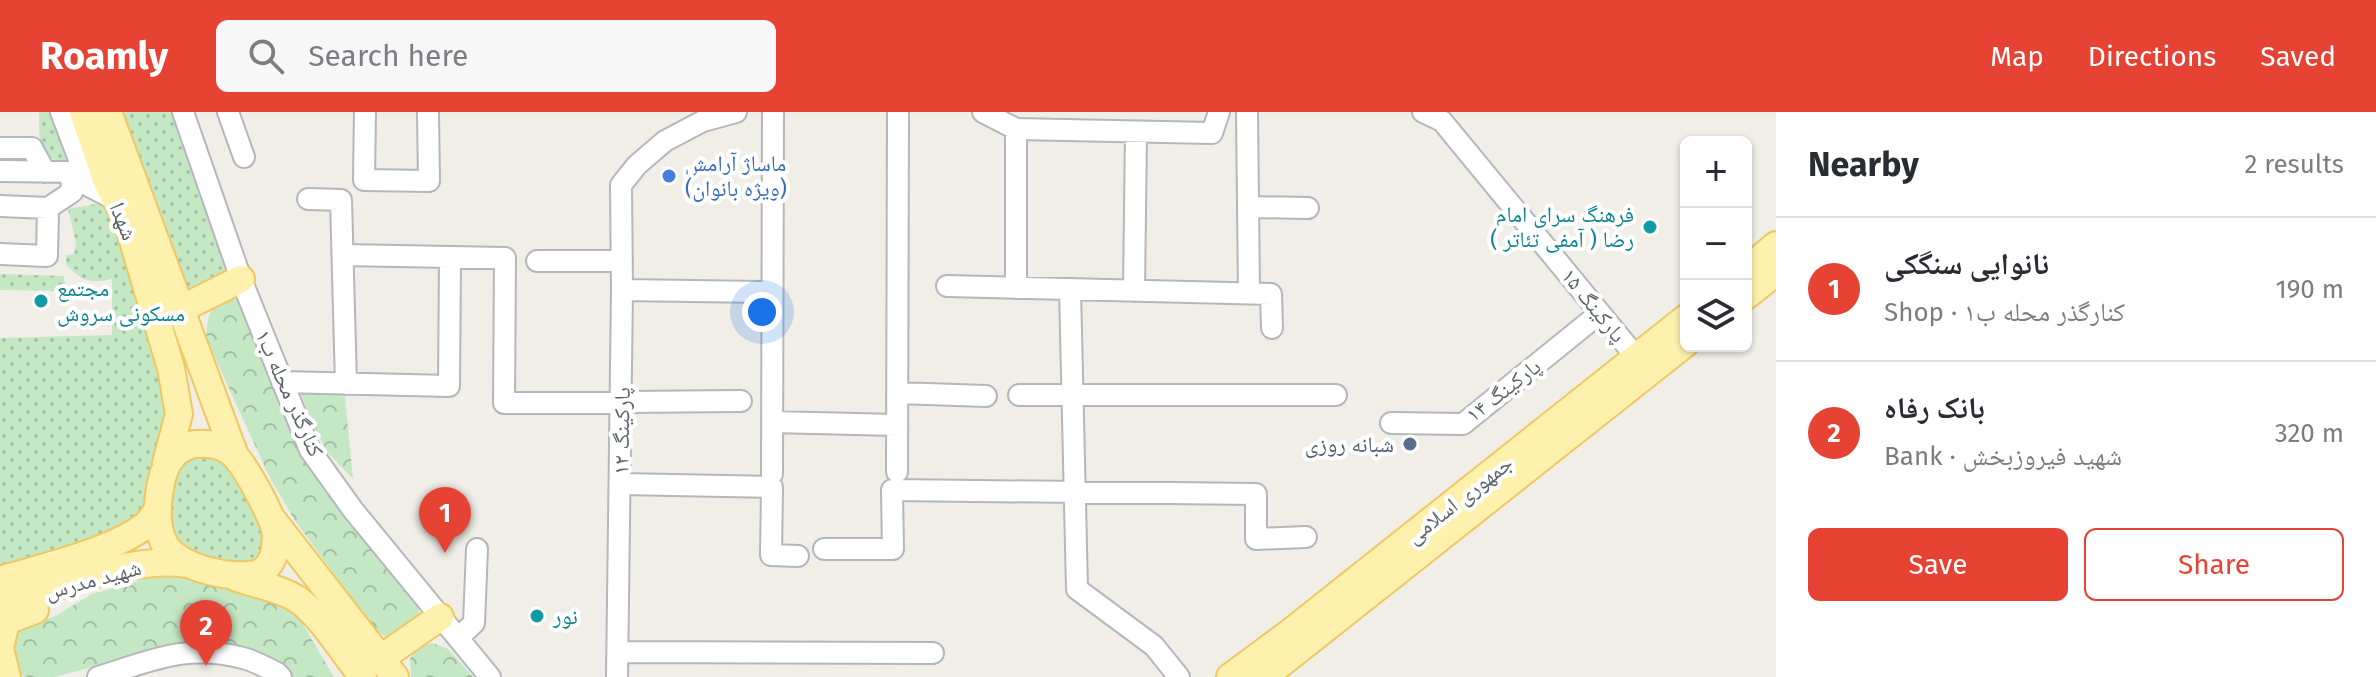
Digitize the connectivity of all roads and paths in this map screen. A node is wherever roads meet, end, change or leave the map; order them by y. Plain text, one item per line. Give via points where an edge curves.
1 (61, 112) edge
2 (83, 112) edge
3 (108, 112) edge
4 (183, 112) edge
5 (228, 112) edge
6 (365, 112) edge
7 (428, 112) edge
8 (736, 112) edge
9 (773, 112) edge
10 (898, 112) edge
11 (983, 112) edge
12 (1219, 112) edge
13 (1247, 112) edge
14 (1423, 112) edge
15 (1016, 129) junction
16 (1136, 132) junction
17 (0, 148) edge
18 (244, 157) dead end
19 (0, 171) edge
20 (45, 172) junction
21 (77, 172) junction
22 (308, 199) dead end
23 (116, 200) junction
24 (0, 206) edge
25 (1249, 207) junction
26 (48, 208) junction
27 (1308, 208) dead end
28 (1776, 245) edge
29 (0, 254) edge
30 (343, 255) junction
31 (450, 257) junction
32 (537, 261) dead end
33 (622, 261) junction
34 (1752, 265) edge
35 (1776, 272) edge
36 (241, 279) junction
37 (947, 286) dead end
38 (1016, 288) junction
39 (1070, 289) junction
40 (622, 290) junction
41 (1134, 291) junction
42 (1752, 291) edge
43 (772, 292) junction
44 (1249, 293) junction
45 (181, 309) junction
46 (1600, 313) junction
47 (1680, 323) edge
48 (1272, 328) dead end
49 (1680, 347) edge
50 (1637, 358) junction
51 (282, 382) junction
52 (346, 384) junction
53 (897, 393) junction
54 (1019, 395) dead end
55 (1336, 395) dead end
56 (986, 396) dead end
57 (1072, 396) junction
58 (741, 401) dead end
59 (621, 402) junction
60 (772, 422) junction
61 (1391, 423) dead end
62 (897, 425) junction
63 (235, 456) junction
64 (1523, 460) junction
65 (163, 471) junction
66 (897, 472) dead end
67 (772, 474) dead end
68 (620, 484) junction
69 (1074, 492) junction
70 (157, 510) junction
71 (270, 517) junction
72 (1306, 537) dead end
73 (477, 549) dead end
74 (824, 549) dead end
75 (798, 556) dead end
76 (187, 564) junction
77 (218, 572) junction
78 (89, 577) junction
79 (0, 580) edge
80 (0, 606) edge
81 (440, 617) junction
82 (458, 638) junction
83 (618, 652) junction
84 (933, 653) dead end
85 (346, 666) edge
86 (379, 671) edge
87 (7, 677) edge
88 (98, 677) edge
89 (281, 677) edge
90 (490, 677) edge
91 (617, 677) edge
92 (1179, 677) edge
93 (1230, 677) edge
94 (1264, 677) edge

1 - 21 street
2 - 23 main road, شهدا
3 - 45 main road, شهدا
4 - 36 street, کنارگذر محله ب۱
5 - 18 street
6 - 7 street via 364,180 429,181
8 - 33 street, پارکینگ ۱۲ via 703,121 665,141 621,185
9 - 43 street
10 - 53 street
11 - 15 street
12 - 16 street via 1212,133
13 - 25 street
14 - 46 street, پارکینگ ۱۵ via 1442,121
15 - 16 street
15 - 38 street
16 - 41 street
17 - 20 street via 32,148
19 - 20 street
20 - 21 street
21 - 23 street via 89,186
21 - 26 street via 72,192
22 - 30 street via 341,200
23 - 65 main road, شهدا via 127,221 177,392 179,414
24 - 26 street
25 - 27 street
25 - 44 street
26 - 29 street via 47,256
28 - 34 main road
30 - 31 street
30 - 52 street
31 - 52 street via 449,386
31 - 59 street via 505,258 504,403
32 - 33 street
33 - 40 street, پارکینگ ۱۲
35 - 42 main road
36 - 45 main road
36 - 51 street, کنارگذر محله ب۱
37 - 38 street
38 - 39 street
39 - 41 street
39 - 57 street
40 - 43 street
40 - 59 street, پارکینگ ۱۲
41 - 44 street
43 - 60 street
44 - 48 street via 1271,294
45 - 63 main road, شهدا
46 - 50 street, پارکینگ ۱۵
46 - 61 street, پارکینگ ۱۴ via 1463,424
47 - 50 main road, جمهوری اسلامی
49 - 64 main road, جمهوری اسلامی
50 - 64 main road, جمهوری اسلامی
51 - 52 street
51 - 81 street, کنارگذر محله ب۱ via 310,450
53 - 56 street
53 - 62 street
54 - 57 street
55 - 57 street
57 - 69 street
58 - 59 street
59 - 68 street, پارکینگ ۱۲
60 - 62 street
60 - 67 street
62 - 66 street
63 - 65 main road via 215,444 194,444 176,451
63 - 71 main road
64 - 93 main road, جمهوری اسلامی
64 - 94 main road, جمهوری اسلامی
65 - 70 main road
68 - 75 street via 772,487 771,555
68 - 83 street, پارکینگ ۱۲
69 - 72 street via 1256,494 1256,539
69 - 74 street via 892,490 893,549
69 - 92 street via 1077,589 1154,646
70 - 76 main road via 164,544
70 - 79 main road, شهید مدرس via 147,524 116,541
71 - 77 main road via 276,535 269,565 245,575
71 - 86 main road
73 - 82 street via 474,623
76 - 77 main road
76 - 78 main road, شهید مدرس via 155,562
77 - 85 main road via 297,600 321,623
78 - 80 main road, شهید مدرس
78 - 87 main road via 61,600 6,621 0,649
81 - 82 street, کنارگذر محله ب۱
81 - 86 main road
82 - 90 street, کنارگذر محله ب۱
83 - 84 street
83 - 91 street, پارکینگ ۱۲
85 - 86 main road
88 - 89 street via 174,653 210,652 246,658

